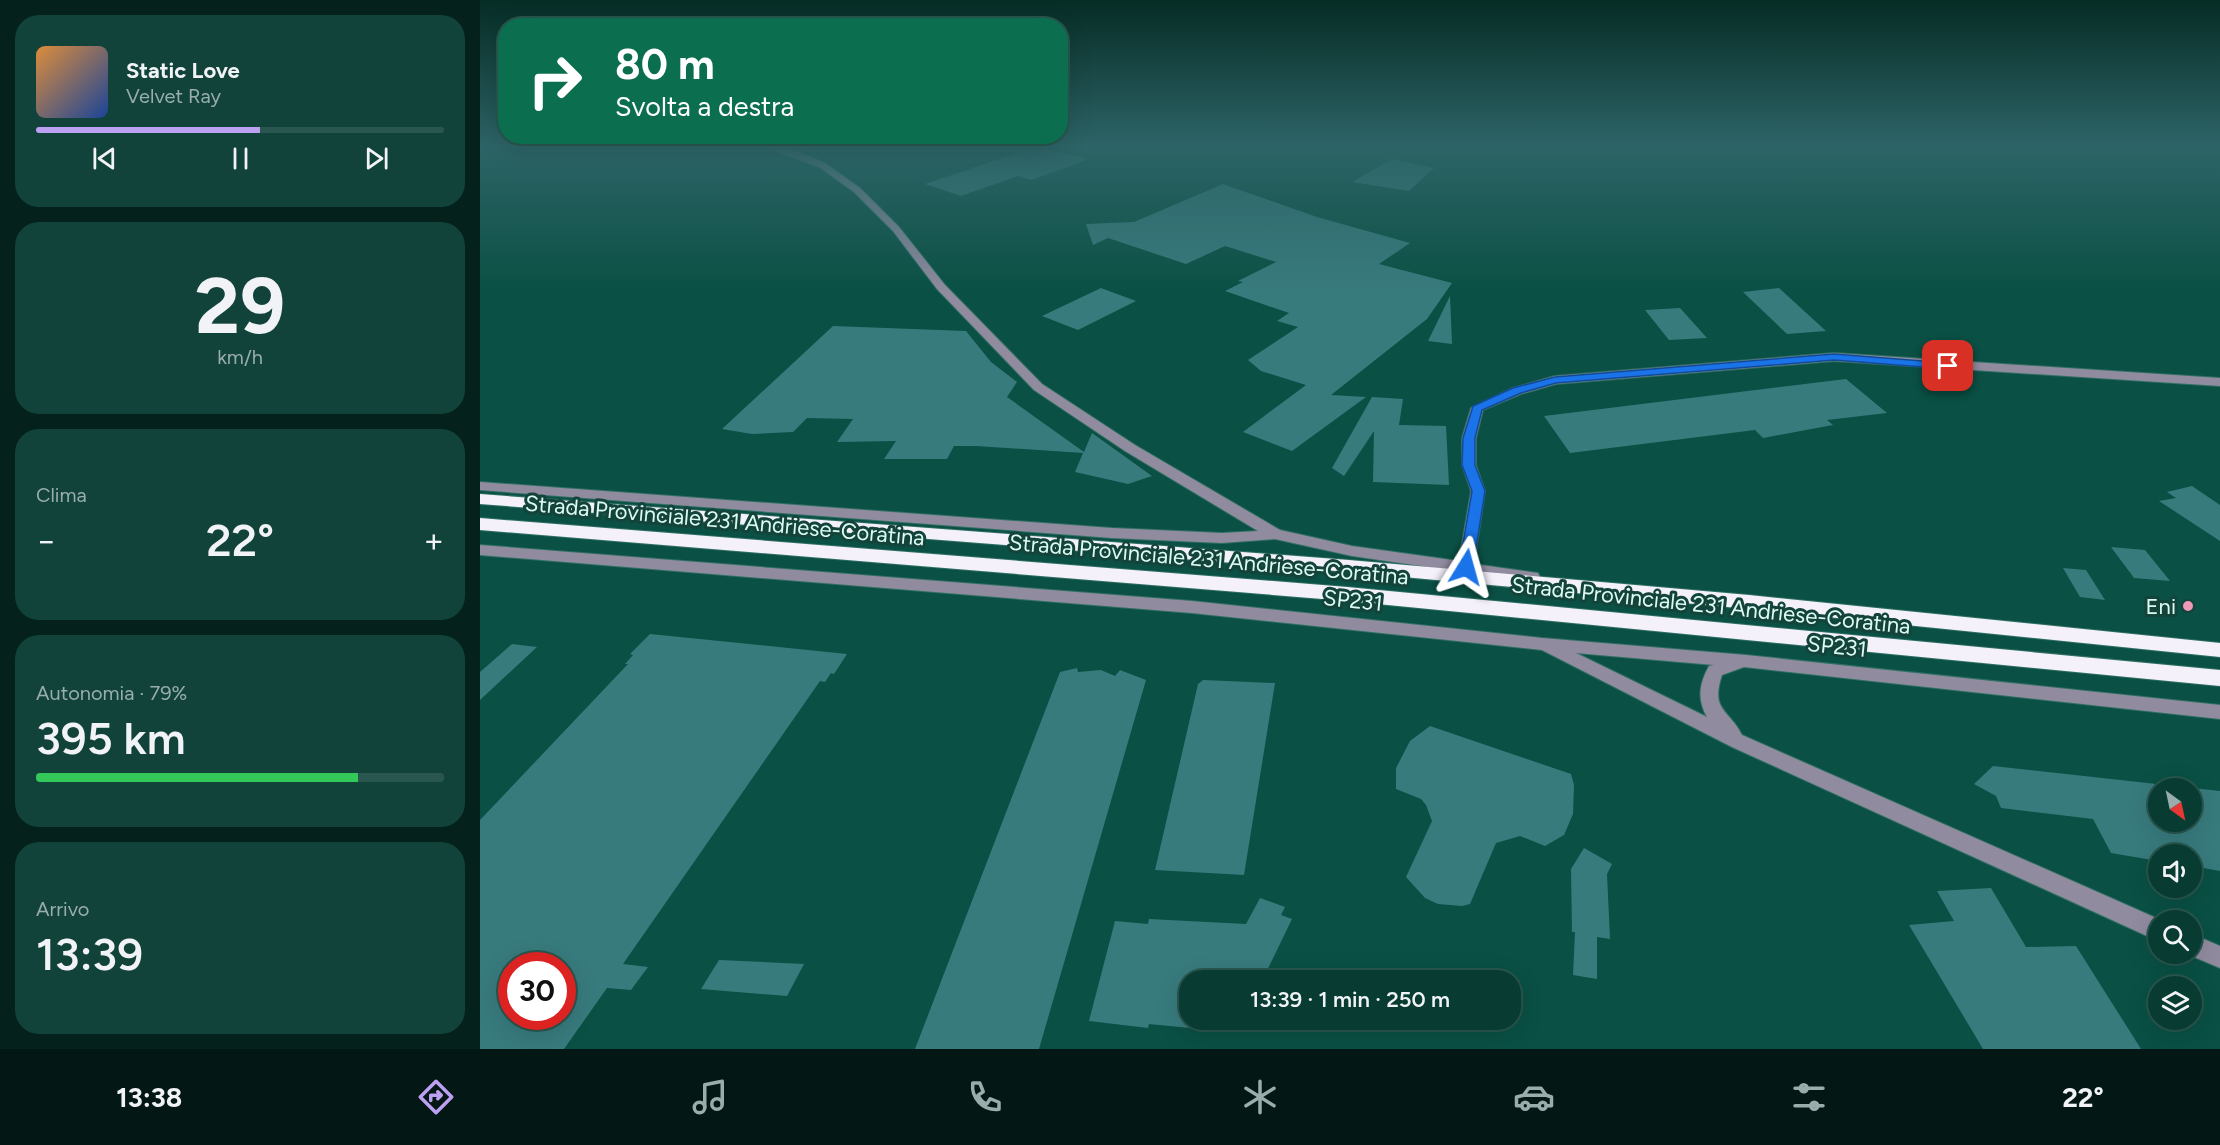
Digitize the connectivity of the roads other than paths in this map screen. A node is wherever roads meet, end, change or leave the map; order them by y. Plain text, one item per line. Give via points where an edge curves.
1 (861, 194) edge
2 (2220, 382) edge
3 (480, 486) edge
4 (480, 499) edge
5 (480, 524) edge
6 (1275, 534) junction
7 (480, 550) edge
8 (1466, 567) junction
9 (1655, 594) junction
10 (1542, 644) junction
11 (2220, 651) edge
12 (1746, 661) junction
13 (2220, 678) edge
14 (2220, 712) edge
15 (1739, 742) junction
16 (2148, 926) edge
17 (2202, 949) edge
18 (2220, 957) edge

1 - 6 street via 896,229 941,287 1038,387 1130,448
2 - 8 street via 1834,357 1555,380 1477,408 1469,438 1469,465 1478,491
3 - 6 street via 1112,533 1222,538
4 - 9 highway, Strada Provinciale 231 Andriese-Coratina / SP231 via 958,534
5 - 13 highway, Strada Provinciale 231 Andriese-Coratina / SP231 via 1460,604
6 - 8 street via 1352,551
7 - 10 street, SP231 via 1192,607
8 - 9 street
9 - 11 highway, Strada Provinciale 231 Andriese-Coratina / SP231
10 - 12 street, SP231
10 - 15 street
12 - 14 street, SP231
12 - 15 street via 1715,671 1708,688 1709,709
15 - 16 street
17 - 18 street

